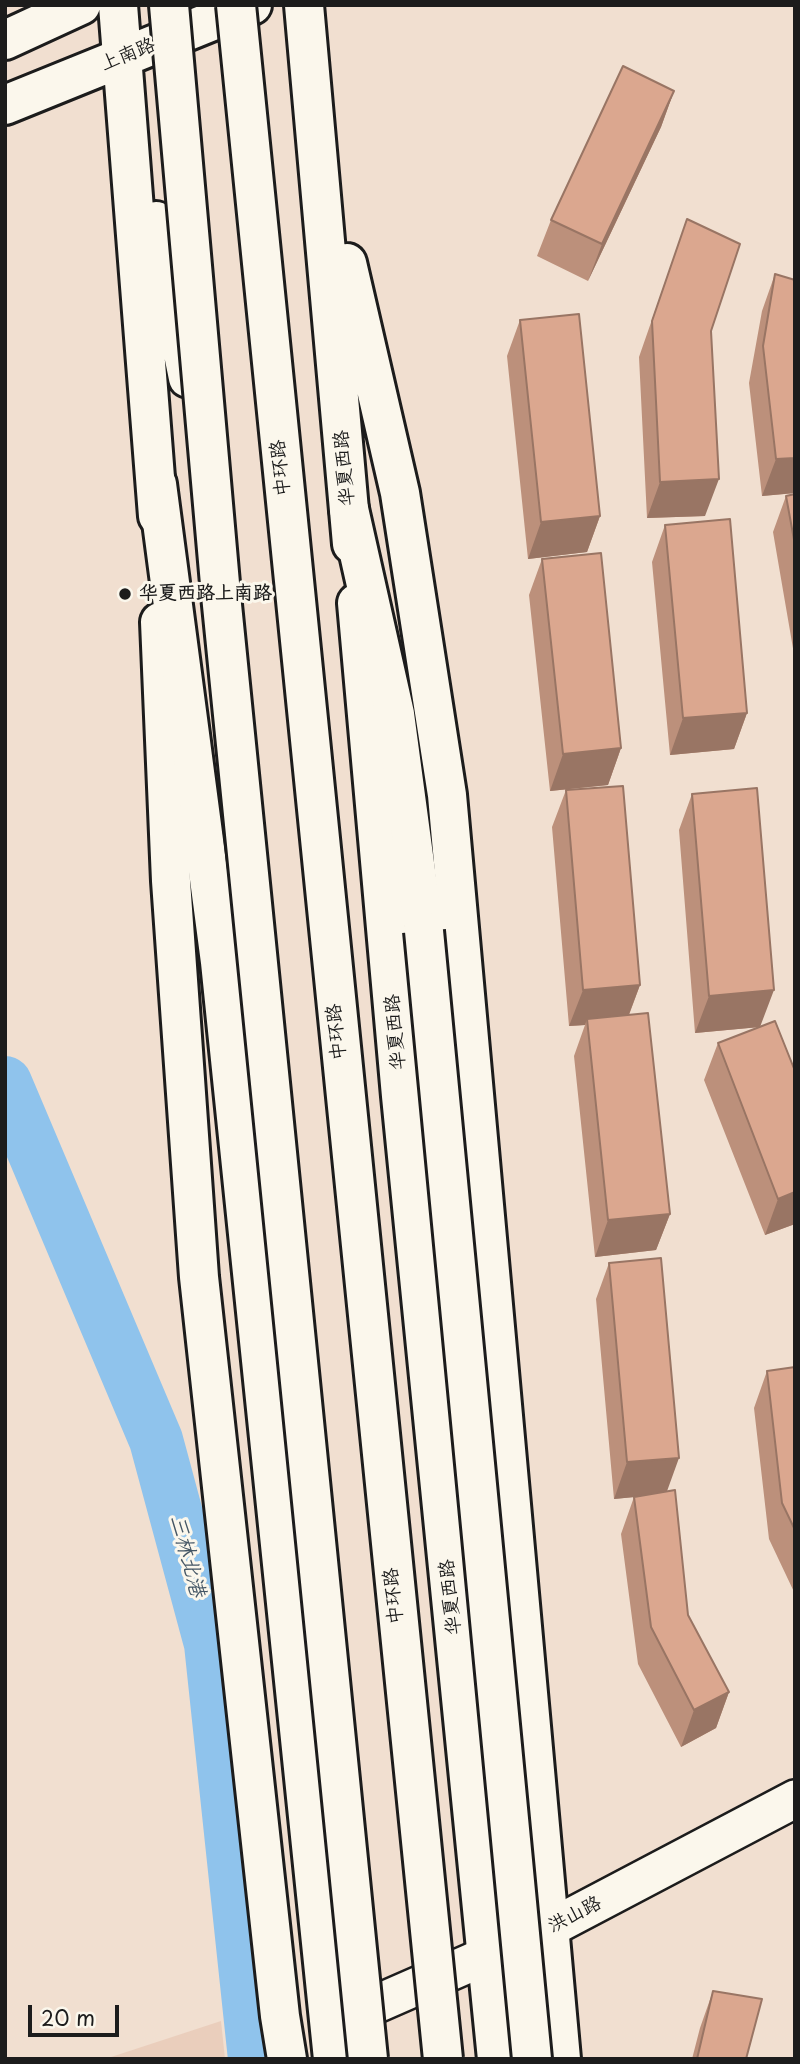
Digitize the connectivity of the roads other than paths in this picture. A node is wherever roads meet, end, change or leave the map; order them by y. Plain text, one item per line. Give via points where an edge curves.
1 (81, 5) edge
2 (118, 5) edge
3 (169, 5) edge
4 (236, 5) edge
5 (251, 5) edge
6 (304, 5) edge
7 (5, 40) edge
8 (122, 58) junction
9 (5, 105) edge
10 (314, 124) junction
11 (158, 484) junction
12 (349, 509) junction
13 (795, 1800) edge
14 (550, 1928) junction
15 (486, 1958) junction
16 (349, 2016) junction
17 (288, 2059) edge
18 (333, 2059) edge
19 (353, 2059) edge
20 (368, 2059) edge
21 (443, 2059) edge
22 (497, 2059) edge
23 (532, 2059) edge
24 (561, 2059) edge

1 - 7 main road
2 - 8 main road
3 - 20 main road, bridge via 223,609
4 - 21 main road, 中环路, bridge
5 - 8 main road, 上南路
6 - 10 main road, 华夏西路
8 - 9 main road, 上南路
8 - 11 main road
8 - 16 main road via 187,369
10 - 12 main road, 华夏西路
10 - 14 main road via 400,493 447,795
11 - 17 main road via 171,881 199,1277
11 - 18 main road via 220,962
12 - 15 main road, 华夏西路
12 - 23 main road, bridge via 394,714 424,931
13 - 14 street, 洪山路
14 - 15 street, 洪山路
14 - 24 main road
15 - 16 street, 洪山路
15 - 22 main road, 华夏西路
16 - 19 main road

